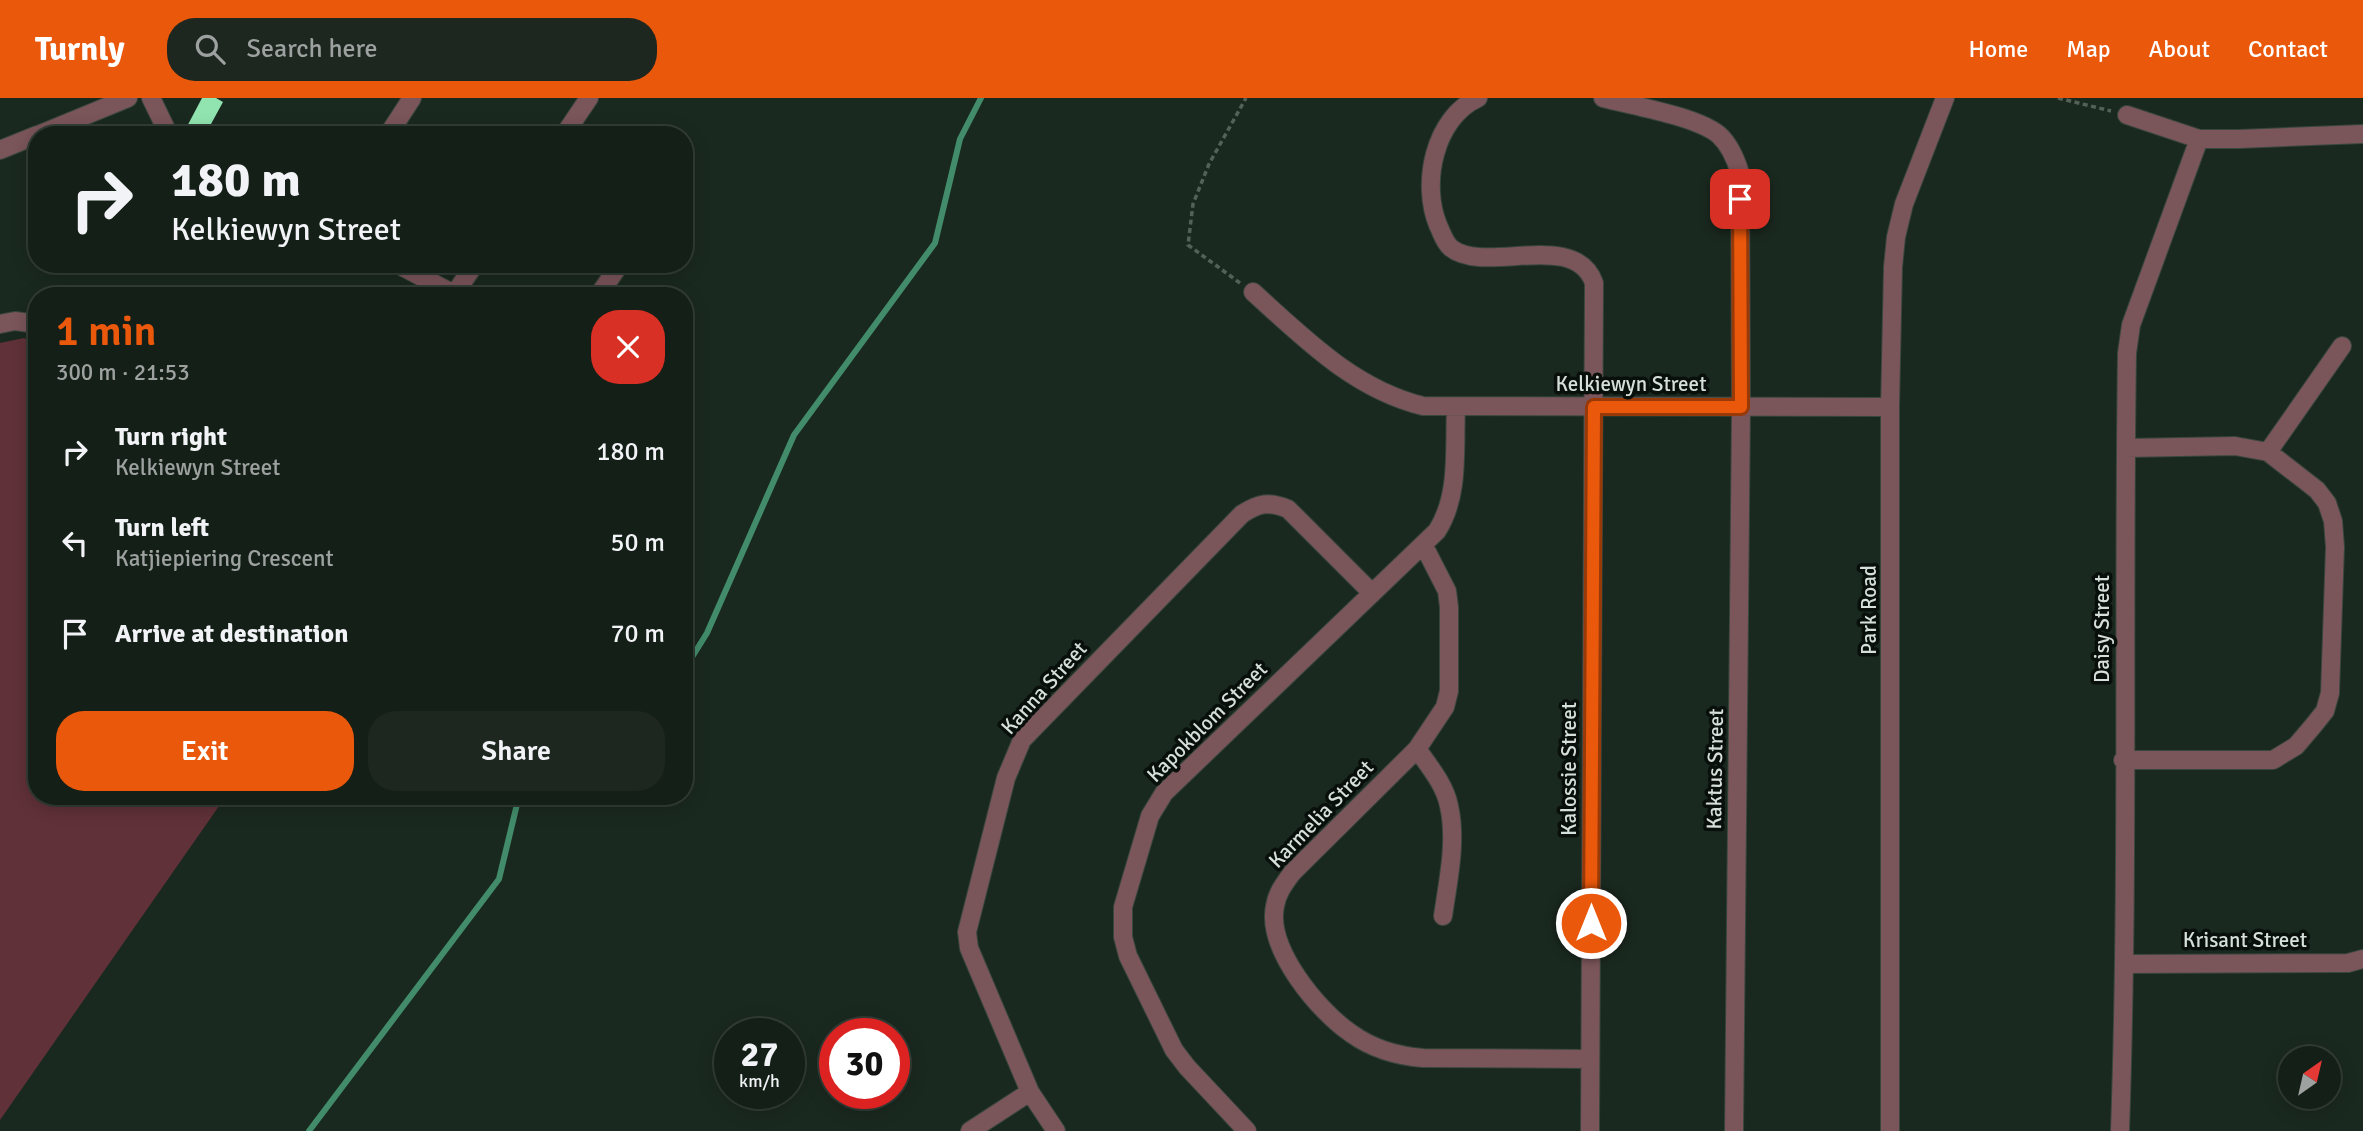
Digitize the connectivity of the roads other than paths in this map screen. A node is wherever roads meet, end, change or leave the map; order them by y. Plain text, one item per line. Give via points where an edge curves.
1 (128, 98) edge
2 (151, 98) edge
3 (412, 98) edge
4 (589, 98) edge
5 (1603, 98) edge
6 (1945, 98) edge
7 (1475, 99) edge
8 (2127, 115) road end
9 (59, 126) edge
10 (165, 126) edge
11 (394, 126) edge
12 (570, 126) edge
13 (2363, 134) edge
14 (28, 139) edge
15 (2199, 139) junction
16 (0, 150) edge
17 (414, 273) edge
18 (439, 287) edge
19 (1253, 292) road end
20 (28, 323) edge
21 (0, 324) edge
22 (2342, 346) dead end
23 (1594, 407) junction
24 (1741, 407) junction
25 (1890, 407) junction
26 (1456, 408) junction
27 (2126, 448) junction
28 (2268, 452) junction
29 (1424, 545) junction
30 (1372, 593) junction
31 (1417, 749) junction
32 (2123, 760) junction
33 (1443, 916) dead end
34 (2363, 959) edge
35 (2126, 964) junction
36 (1590, 1059) junction
37 (1030, 1092) junction
38 (1240, 1129) edge
39 (970, 1131) edge
40 (1056, 1131) edge
41 (1590, 1131) edge
42 (1734, 1131) edge
43 (1890, 1131) edge
44 (2120, 1131) edge

1 - 9 street
2 - 10 street
3 - 11 street
4 - 12 street
5 - 24 street, Kaktus Street via 1708,128 1725,142 1735,159 1740,173
6 - 25 street, Park Road via 1899,220 1893,267
7 - 23 street, Kalossie Street via 1458,111 1435,154 1430,184 1434,216 1445,241 1464,255 1562,257 1589,273 1594,283
8 - 15 street
13 - 15 street
14 - 16 street
15 - 27 street, Daisy Street via 2131,325
17 - 18 street
19 - 26 street, Kelkiewyn Street via 1323,355 1380,391 1423,407
20 - 21 street
22 - 28 street
23 - 24 street, Kelkiewyn Street
23 - 26 street, Kelkiewyn Street
23 - 36 street, Kalossie Street
24 - 25 street, Kelkiewyn Street
24 - 42 street, Kaktus Street
25 - 43 street, Park Road
26 - 29 street, Kapokblom Street via 1452,496 1447,516
27 - 28 street via 2235,446
27 - 32 street, Daisy Street
28 - 32 street via 2317,490 2333,521 2330,693 2325,711 2296,746 2273,760
29 - 30 street, Kapokblom Street
29 - 31 street, Karmelia Street via 1450,607 1449,691 1436,724
30 - 37 street, Kanna Street via 1288,509 1276,504 1254,506 1241,514 1022,740 1006,778 967,932 969,948
30 - 38 street, Kapokblom Street via 1164,793 1150,816 1123,907 1128,956 1167,1038
31 - 33 street via 1449,804 1452,833
31 - 36 street, Karmelia Street via 1279,891 1273,926 1287,962 1332,1017 1383,1050 1423,1058
32 - 35 street, Daisy Street
34 - 35 street, Krisant Street via 2348,963
35 - 44 street, Daisy Street
36 - 41 street, Kalossie Street
37 - 39 street
37 - 40 street, Kanna Street

